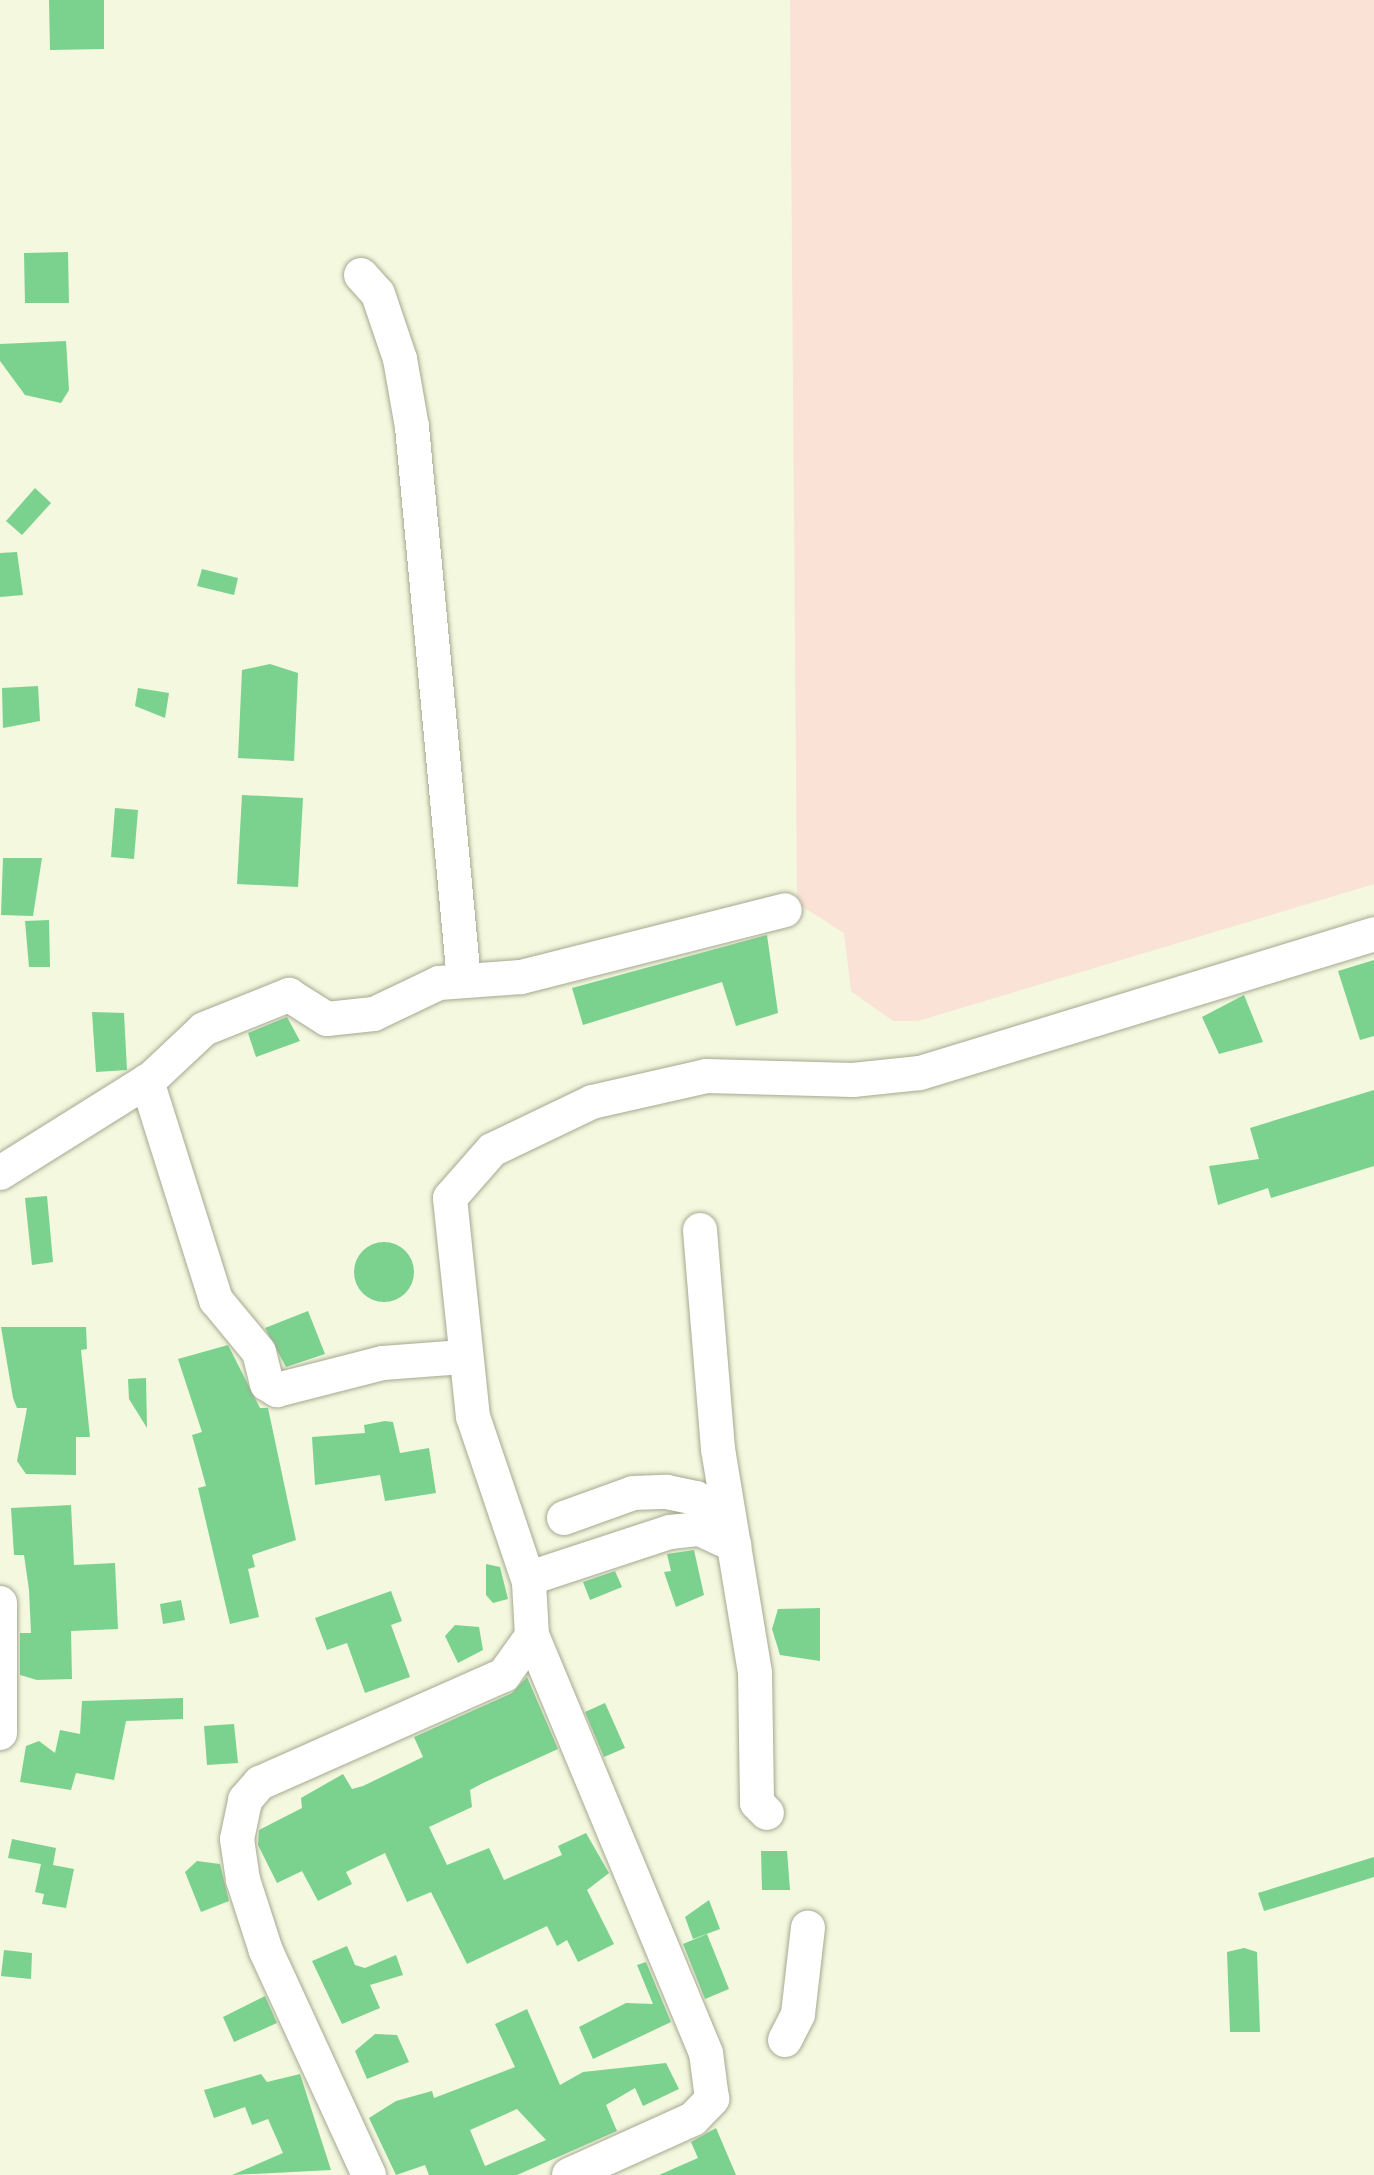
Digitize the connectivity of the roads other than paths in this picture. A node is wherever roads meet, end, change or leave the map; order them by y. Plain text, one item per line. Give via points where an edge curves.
1 (361, 275) dead end
2 (785, 910) dead end
3 (1374, 934) edge
4 (464, 980) junction
5 (147, 1081) junction
6 (0, 1173) edge
7 (700, 1230) dead end
8 (463, 1357) junction
9 (564, 1518) dead end
10 (734, 1545) junction
11 (539, 1575) dead end
12 (0, 1603) edge
13 (532, 1636) junction
14 (0, 1733) edge
15 (767, 1813) dead end
16 (808, 1928) dead end
17 (785, 2040) dead end
18 (369, 2175) edge
19 (569, 2175) edge

1 - 4 street via 378,294 400,359 412,427
2 - 4 street via 521,977
3 - 8 street via 920,1073 853,1080 706,1076 592,1102 492,1150 450,1198
4 - 5 street via 439,983 374,1014 327,1019 289,995 204,1029
5 - 6 street
5 - 8 street via 216,1300 259,1352 267,1384 277,1390 383,1363
7 - 10 street via 718,1449
8 - 13 street via 473,1417 529,1582
9 - 10 street via 633,1493 667,1492 696,1498
10 - 11 street via 700,1529 670,1532
10 - 15 street via 755,1673 757,1803
12 - 14 street
13 - 18 street via 504,1675 260,1783 245,1800 241,1866 266,1951
13 - 19 street via 706,2053 712,2099 693,2119
16 - 17 street via 798,2014

